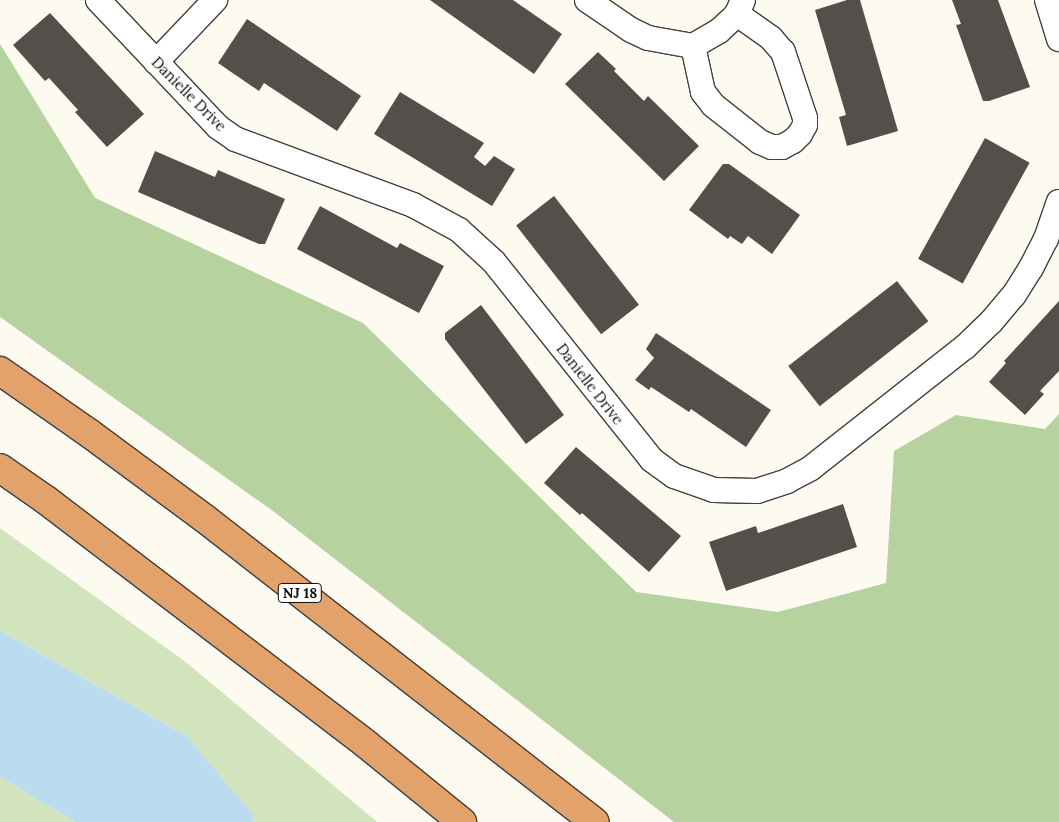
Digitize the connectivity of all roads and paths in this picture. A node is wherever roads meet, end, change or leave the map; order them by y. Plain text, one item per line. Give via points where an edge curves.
1 (98, 0) edge
2 (215, 0) edge
3 (587, 0) edge
4 (1047, 0) edge
5 (740, 7) edge
6 (1059, 39) edge
7 (693, 46) junction
8 (156, 62) junction
9 (1059, 202) edge
10 (0, 371) edge
11 (0, 468) edge
12 (462, 822) edge
13 (595, 822) edge

1 - 8 street, Danielle Drive
2 - 8 street
3 - 7 street via 648,38
4 - 6 street
5 - 7 street via 719,31
5 - 7 street via 783,52 805,118 803,130 793,141 772,147 760,142 713,105 703,92
8 - 9 street, Danielle Drive via 218,127 235,139 413,205 459,230 494,262 652,460 674,476 714,490 757,490 787,481 811,468 965,347 1014,295 1046,239
10 - 13 highway, NJ 18 via 204,518
11 - 12 highway via 366,744

